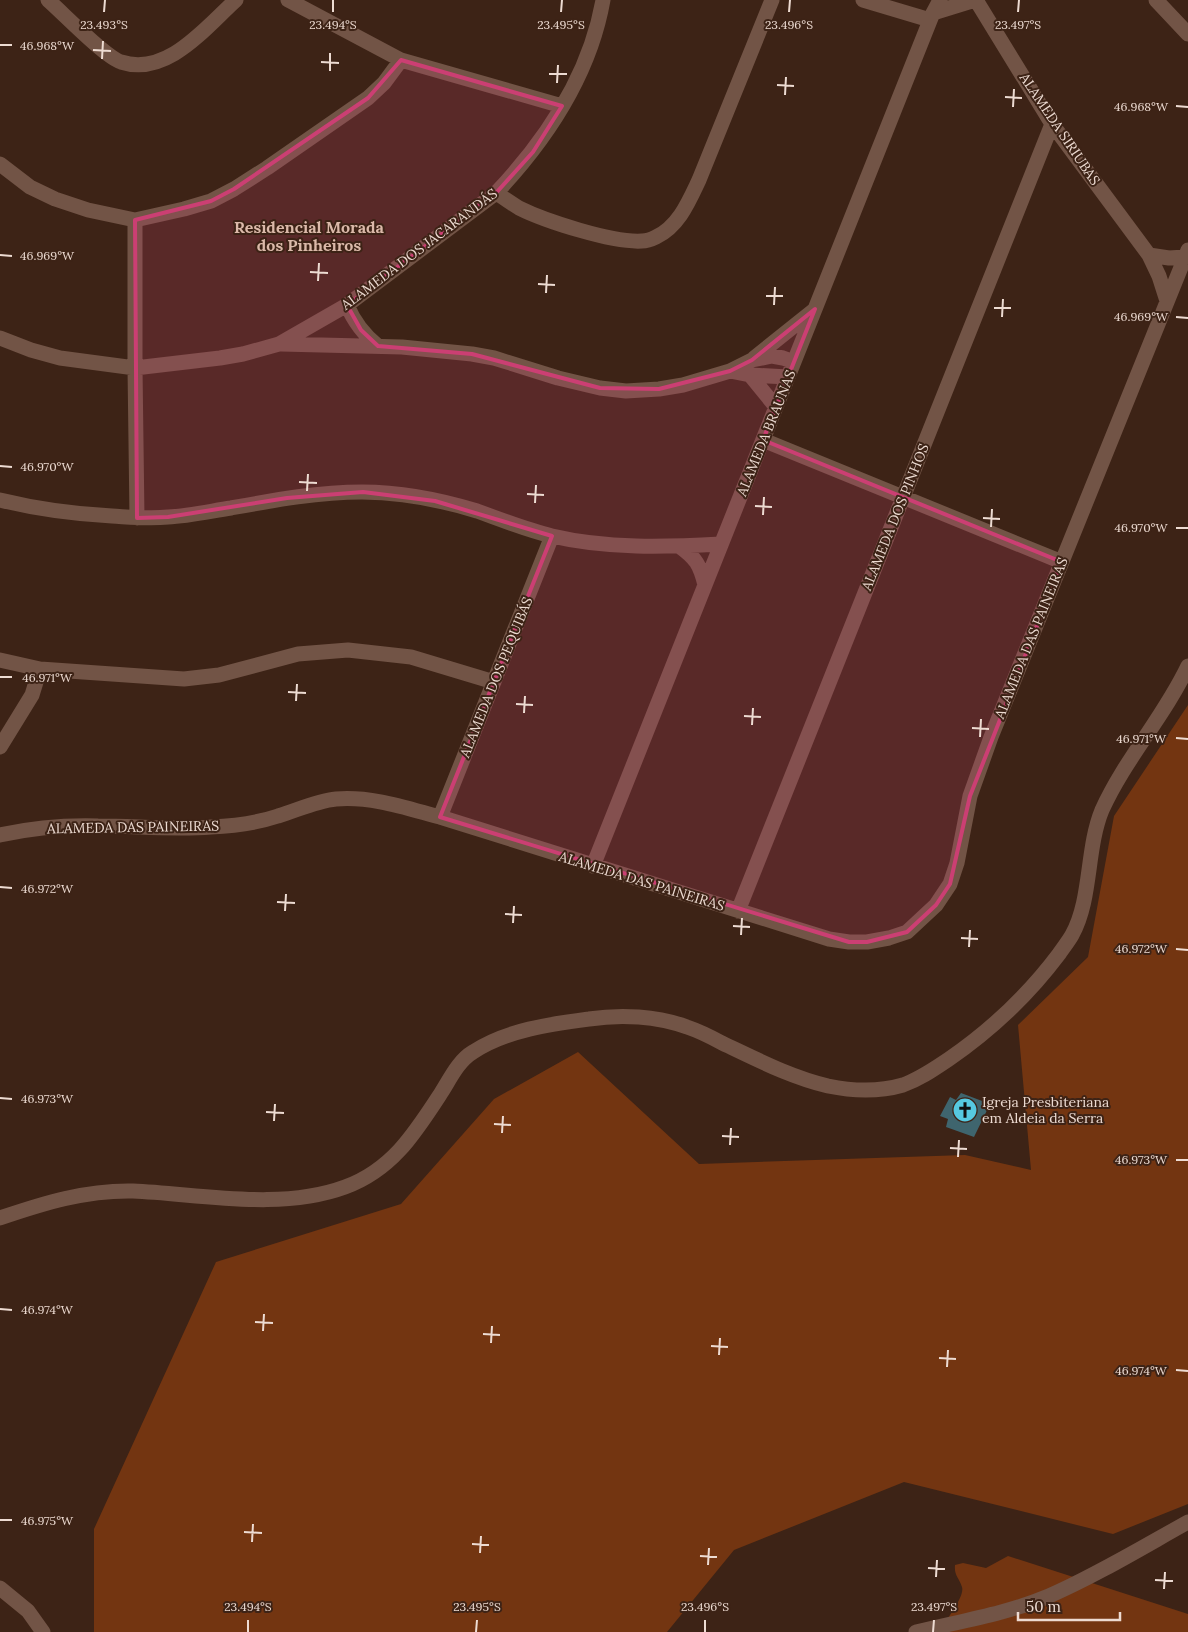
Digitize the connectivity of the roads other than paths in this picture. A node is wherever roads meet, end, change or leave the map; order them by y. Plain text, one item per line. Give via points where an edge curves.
1 (48, 0) edge
2 (236, 0) edge
3 (288, 0) edge
4 (603, 0) edge
5 (772, 0) edge
6 (863, 0) edge
7 (976, 0) edge
8 (1156, 0) edge
9 (934, 11) edge
10 (1188, 34) edge
11 (401, 60) junction
12 (562, 106) junction
13 (1052, 124) junction
14 (0, 164) edge
15 (496, 193) junction
16 (135, 220) junction
17 (1187, 254) edge
18 (1149, 255) junction
19 (1167, 301) junction
20 (347, 305) junction
21 (815, 309) junction
22 (323, 319) junction
23 (0, 338) edge
24 (279, 344) junction
25 (342, 346) junction
26 (378, 346) junction
27 (752, 360) junction
28 (794, 362) junction
29 (135, 368) junction
30 (730, 371) junction
31 (750, 375) junction
32 (788, 377) junction
33 (776, 407) junction
34 (763, 440) junction
35 (904, 496) junction
36 (0, 500) edge
37 (137, 518) junction
38 (552, 536) junction
39 (721, 544) junction
40 (679, 546) junction
41 (1062, 562) junction
42 (705, 585) junction
43 (0, 660) edge
44 (1188, 666) edge
45 (40, 669) junction
46 (494, 682) junction
47 (0, 747) edge
48 (440, 817) junction
49 (0, 835) edge
50 (593, 866) junction
51 (738, 911) junction
52 (0, 1218) edge
53 (1188, 1522) edge
54 (0, 1588) edge
55 (43, 1632) edge
56 (916, 1632) edge

1 - 2 street via 106,52 119,61 136,64 155,63 172,55
3 - 11 street
4 - 12 street, ALAMEDA DOS JACARANDÁS via 582,69
5 - 15 street via 687,207 657,237 643,242 586,231 520,208
6 - 9 street
7 - 9 street
7 - 13 street, ALAMEDA SIRIUBAS
8 - 10 street
9 - 21 street, ALAMEDA BRAUNAS
11 - 12 street
11 - 16 street via 368,98 234,189 210,201
12 - 15 street, ALAMEDA DOS JACARANDÁS via 533,152
13 - 18 street, ALAMEDA SIRIUBAS
13 - 35 street, ALAMEDA DOS PINHOS
14 - 16 street via 30,187 55,199
15 - 20 street, ALAMEDA DOS JACARANDÁS
16 - 29 street
17 - 18 street via 1169,258
17 - 19 street, ALAMEDA DAS PAINEIRAS
18 - 19 street, ALAMEDA SIRIUBAS
19 - 41 street, ALAMEDA DAS PAINEIRAS
20 - 22 street, ALAMEDA DOS JACARANDÁS
20 - 26 street via 361,330
21 - 27 street
21 - 28 street, ALAMEDA BRAUNAS
22 - 24 street, ALAMEDA DOS JACARANDÁS
22 - 25 street via 327,334
23 - 29 street via 60,358
24 - 25 street
24 - 29 street via 220,358
25 - 26 street
26 - 30 street via 494,358 558,378 626,392 683,385
27 - 28 street via 772,356
27 - 30 street
28 - 32 street, ALAMEDA BRAUNAS
29 - 37 street
30 - 31 street
31 - 32 street
31 - 33 street
32 - 33 street, ALAMEDA BRAUNAS
33 - 34 street, ALAMEDA BRAUNAS
34 - 35 street
34 - 39 street, ALAMEDA BRAUNAS
35 - 41 street
35 - 51 street, ALAMEDA DOS PINHOS
36 - 37 street via 71,514
37 - 38 street via 168,518 286,498 363,492 401,495 474,510
38 - 40 street via 623,545
38 - 46 street, ALAMEDA DOS PEQUIBÁS
39 - 40 street
39 - 42 street, ALAMEDA BRAUNAS
40 - 42 street via 692,555 701,569
41 - 51 street, ALAMEDA DAS PAINEIRAS via 991,737 970,796 957,863 950,884 936,905 907,932 867,942 829,939
42 - 50 street, ALAMEDA BRAUNAS
43 - 45 street
44 - 52 street via 1178,688 1101,812 1080,914 1072,935 1043,975 1004,1014 970,1045 925,1076 884,1088 832,1087 800,1078 688,1027 658,1019 593,1018 499,1038 470,1053 401,1150 350,1185 324,1194 265,1199 131,1191 89,1193 42,1203
45 - 46 street via 184,679 219,675 298,654 348,650 411,657
45 - 47 street via 32,694
46 - 48 street, ALAMEDA DOS PEQUIBÁS
48 - 49 street, ALAMEDA DAS PAINEIRAS via 362,799 335,800 311,804 277,817 212,827 96,826 34,829
48 - 50 street, ALAMEDA DAS PAINEIRAS
50 - 51 street, ALAMEDA DAS PAINEIRAS
53 - 56 street via 1049,1596 986,1617
54 - 55 street via 28,1611

